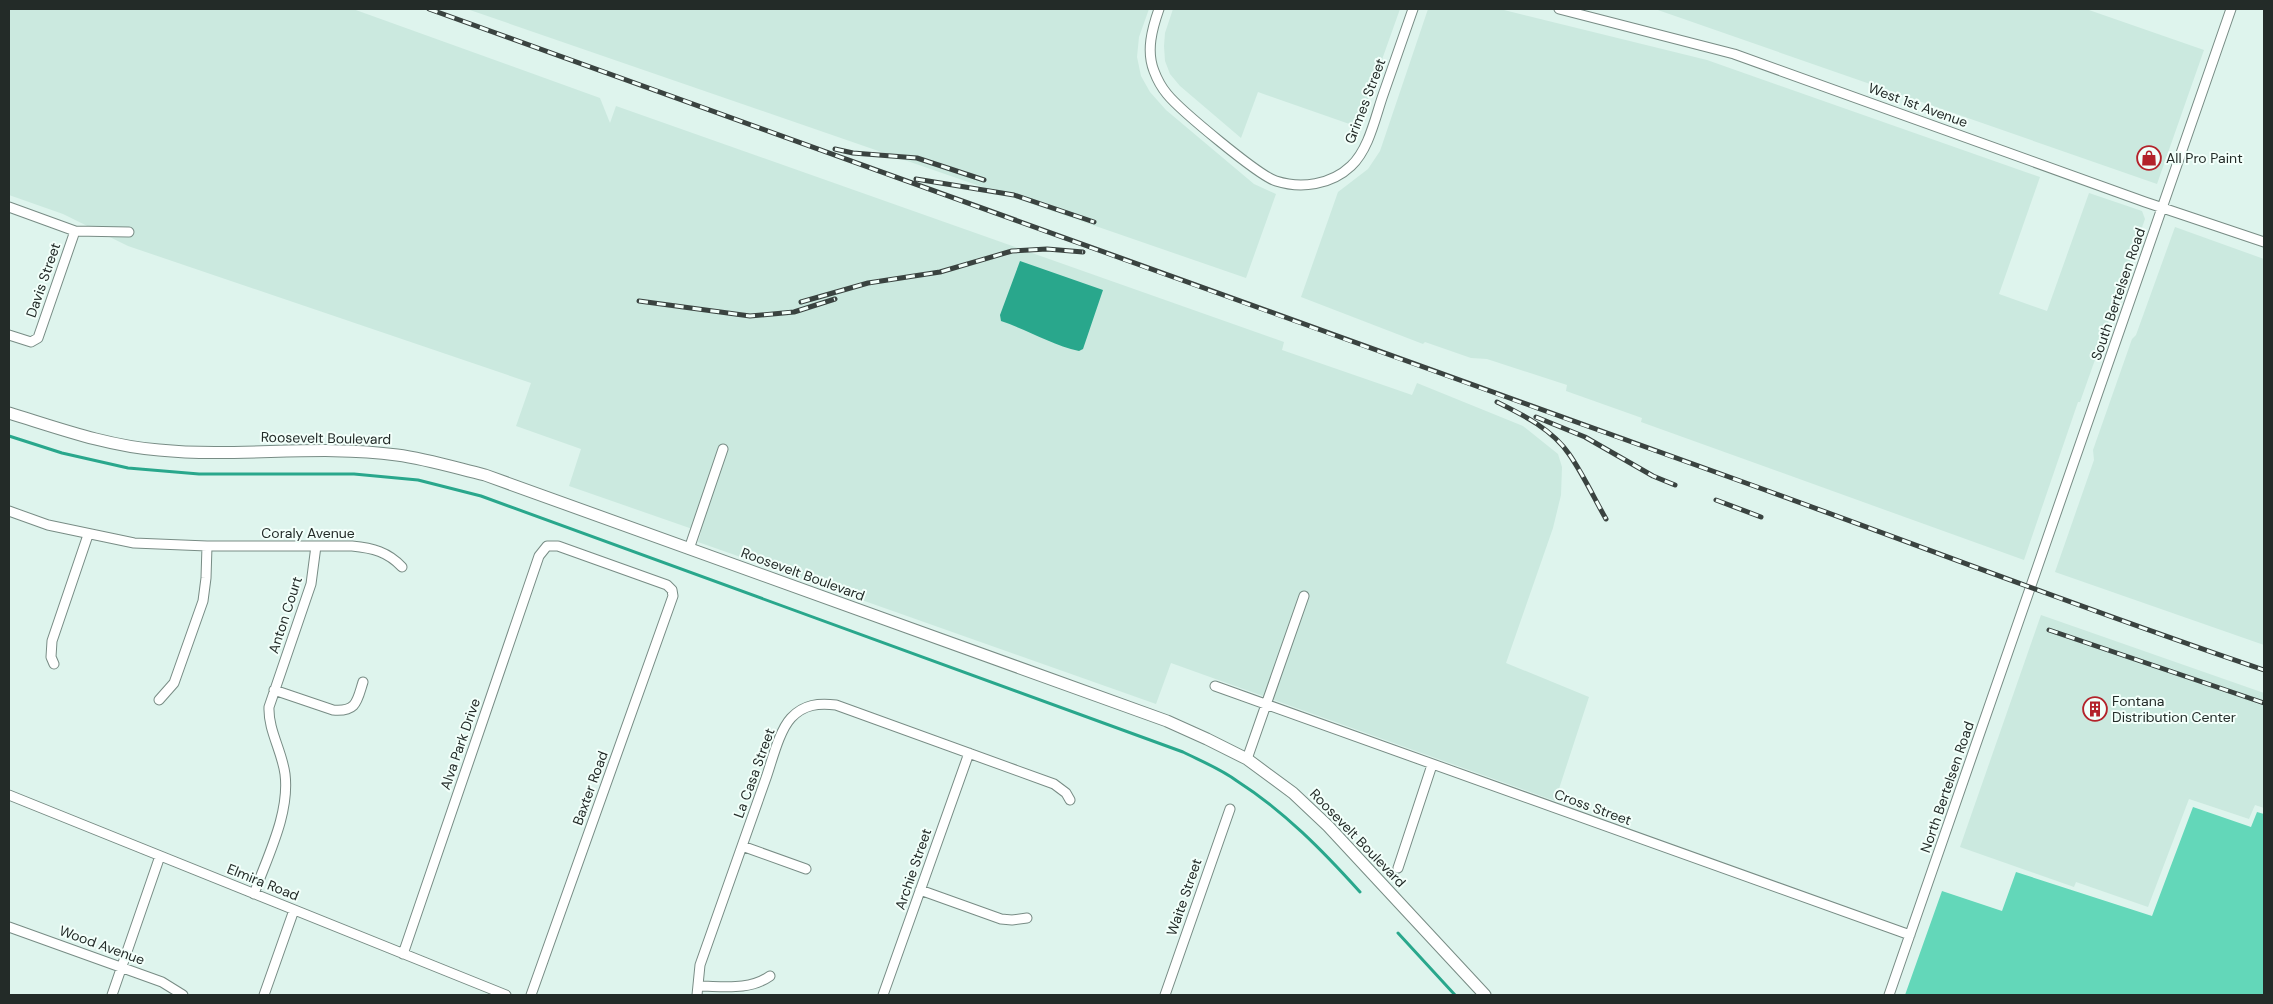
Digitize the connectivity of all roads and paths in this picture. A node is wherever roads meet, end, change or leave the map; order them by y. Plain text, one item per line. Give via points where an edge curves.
1 (1159, 9) edge
2 (1413, 9) edge
3 (1559, 9) edge
4 (2231, 9) edge
5 (9, 207) edge
6 (2163, 208) junction
7 (75, 231) junction
8 (130, 232) dead end
9 (2264, 242) edge
10 (9, 335) edge
11 (9, 413) edge
12 (723, 449) dead end
13 (9, 511) edge
14 (88, 535) junction
15 (207, 546) junction
16 (316, 546) junction
17 (547, 546) joint
18 (689, 549) junction
19 (402, 567) dead end
20 (2030, 588) joint
21 (1304, 596) dead end
22 (54, 664) dead end
23 (363, 682) dead end
24 (1215, 686) dead end
25 (274, 690) junction
26 (159, 700) dead end
27 (1266, 704) junction
28 (969, 753) junction
29 (1246, 759) junction
30 (1432, 765) junction
31 (9, 795) edge
32 (1070, 800) dead end
33 (1230, 809) dead end
34 (742, 846) junction
35 (160, 856) junction
36 (1398, 868) dead end
37 (806, 869) dead end
38 (920, 890) junction
39 (254, 894) junction
40 (294, 910) junction
41 (1027, 918) dead end
42 (9, 927) edge
43 (1910, 935) junction
44 (403, 954) junction
45 (122, 967) junction
46 (770, 976) dead end
47 (698, 991) edge
48 (112, 995) edge
49 (183, 995) edge
50 (264, 995) edge
51 (506, 995) edge
52 (531, 995) edge
53 (882, 995) edge
54 (1165, 995) edge
55 (1485, 995) edge
56 (1890, 995) edge

1 - 2 street, Grimes Street via 1150,55 1154,71 1167,94 1257,170 1274,181 1295,185 1318,184 1338,176 1352,165 1370,134
3 - 6 street, West 1st Avenue via 1734,54
4 - 6 street, South Bertelsen Road
5 - 7 street
6 - 9 street, West 1st Avenue
6 - 20 street, South Bertelsen Road
7 - 8 street
7 - 10 street, Davis Street via 38,338 31,342
11 - 18 main road, Roosevelt Boulevard via 90,438 158,450 346,452 414,458 485,475
12 - 18 street
13 - 14 street, Coraly Avenue
14 - 15 street, Coraly Avenue via 150,545
14 - 22 street via 52,641
15 - 16 street, Coraly Avenue
15 - 26 street via 203,601 174,683
16 - 19 street, Coraly Avenue via 368,548 394,558
16 - 25 street, Anton Court via 311,584
17 - 44 street, Alva Park Drive via 539,556
17 - 52 street, Baxter Road via 558,546 667,585 672,590
18 - 29 main road, Roosevelt Boulevard via 1167,721
20 - 43 street, North Bertelsen Road
21 - 27 street
23 - 25 street via 356,703 351,709 342,711
24 - 27 street, Cross Street
25 - 39 street, Anton Court via 268,719 282,756 285,799
27 - 29 street
27 - 30 street, Cross Street
28 - 32 street, La Casa Street via 1054,784
28 - 34 street, La Casa Street via 836,705 810,705 789,719 783,731
28 - 38 street, Archie Street
29 - 55 main road, Roosevelt Boulevard via 1293,793 1328,826
30 - 36 street
30 - 43 street, Cross Street
31 - 35 street, Elmira Road
33 - 54 street, Waite Street
34 - 37 street
34 - 47 street, La Casa Street via 700,965
35 - 39 street, Elmira Road
35 - 45 street
38 - 41 street via 1001,919
38 - 53 street, Archie Street
39 - 40 street, Elmira Road
40 - 44 street, Elmira Road
40 - 50 street
42 - 45 street, Wood Avenue
43 - 56 street, North Bertelsen Road
44 - 51 street, Elmira Road
45 - 48 street
45 - 49 street, Wood Avenue via 162,982
46 - 47 street, La Casa Street via 755,985

